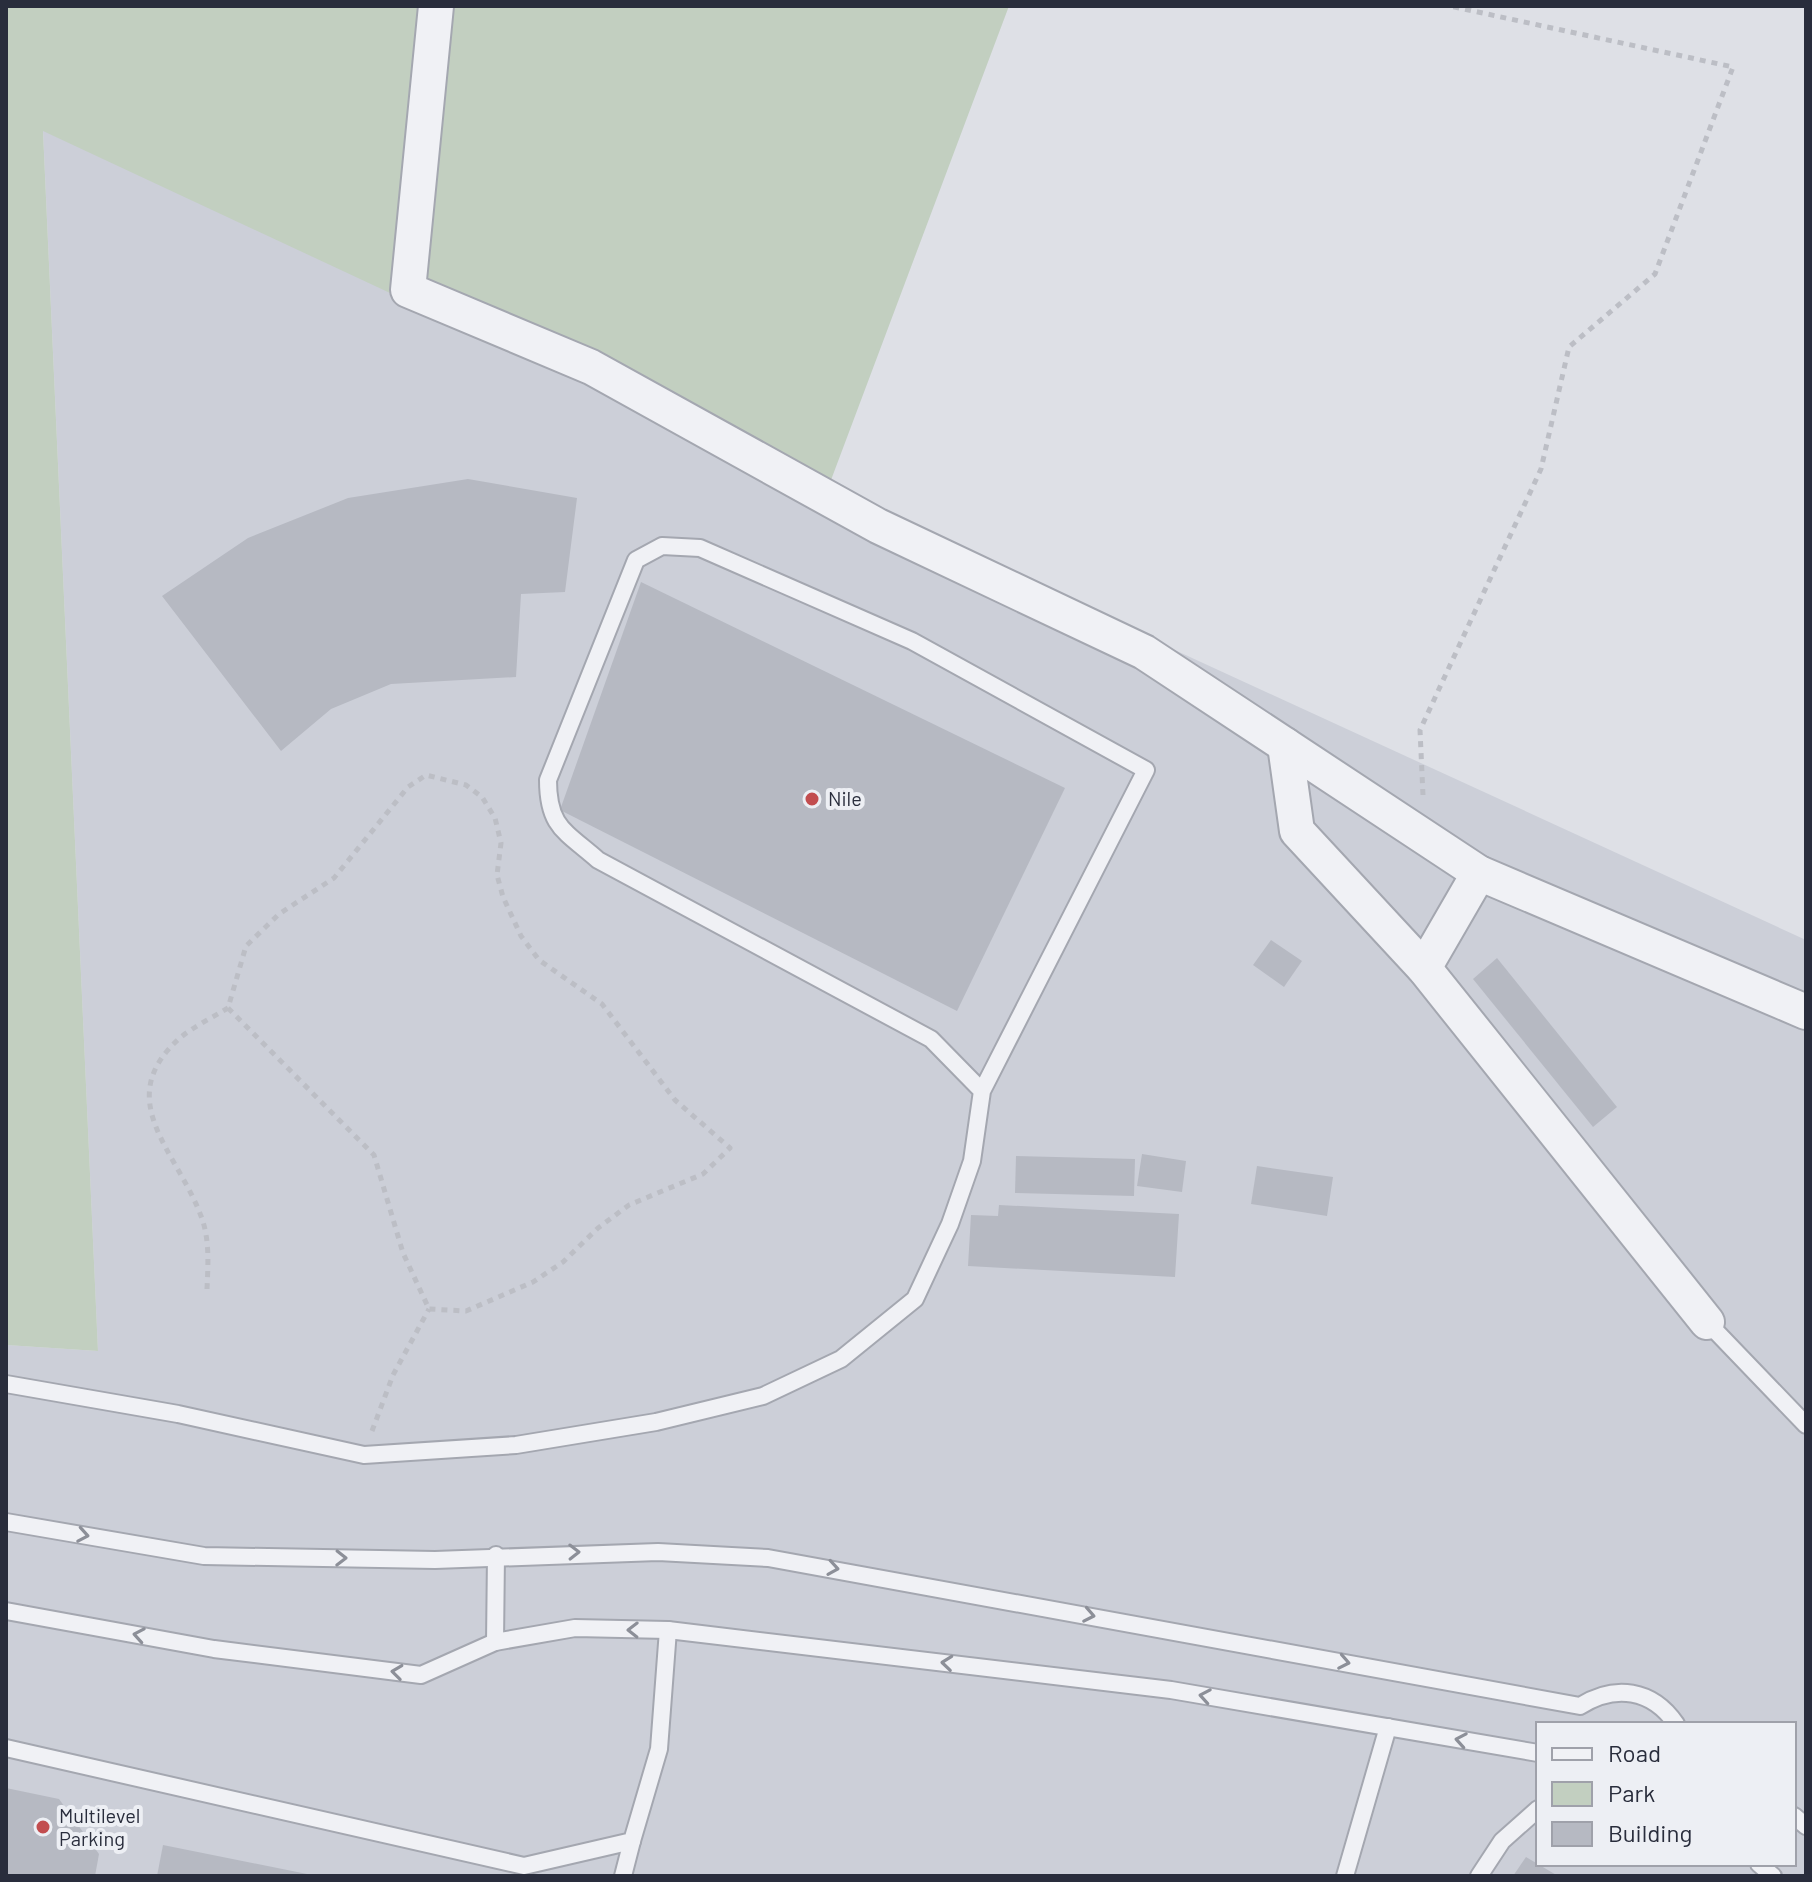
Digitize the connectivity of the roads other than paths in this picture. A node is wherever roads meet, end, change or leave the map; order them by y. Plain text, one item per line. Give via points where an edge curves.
1 (436, 6) edge
2 (1285, 745) junction
3 (1479, 873) junction
4 (1424, 968) junction
5 (1806, 1012) edge
6 (982, 1091) junction
7 (1707, 1322) joint
8 (6, 1384) edge
9 (1806, 1425) edge
10 (6, 1522) edge
11 (496, 1555) junction
12 (6, 1611) edge
13 (668, 1630) junction
14 (495, 1642) junction
15 (1674, 1722) edge
16 (1388, 1727) junction
17 (6, 1748) edge
18 (1536, 1753) edge
19 (1536, 1811) edge
20 (632, 1841) junction
21 (523, 1871) edge
22 (623, 1876) edge
23 (1345, 1876) edge
24 (1479, 1876) edge

1 - 2 street via 408,290 591,367 878,526 1144,652
2 - 3 street
2 - 4 street via 1297,831
3 - 4 street
3 - 5 street
4 - 7 street
6 - 6 lane via 1146,770 912,641 700,548 662,546 636,560 548,780 548,806 556,824 598,860 931,1039
6 - 8 lane via 972,1161 915,1299 841,1359 763,1396 656,1422 516,1445 364,1455 178,1414
7 - 9 lane
10 -> 11 lane via 204,1556 435,1560
11 - 14 lane
11 -> 15 lane via 658,1552 768,1558 1580,1706 1605,1694 1633,1692 1659,1704
14 -> 12 lane via 421,1675 214,1649
13 -> 14 lane via 575,1628
16 -> 13 lane via 1171,1690
13 - 20 lane via 659,1749
18 -> 16 lane
16 - 23 lane
17 - 21 lane
19 - 24 lane via 1502,1841
20 - 21 lane
20 - 22 lane

